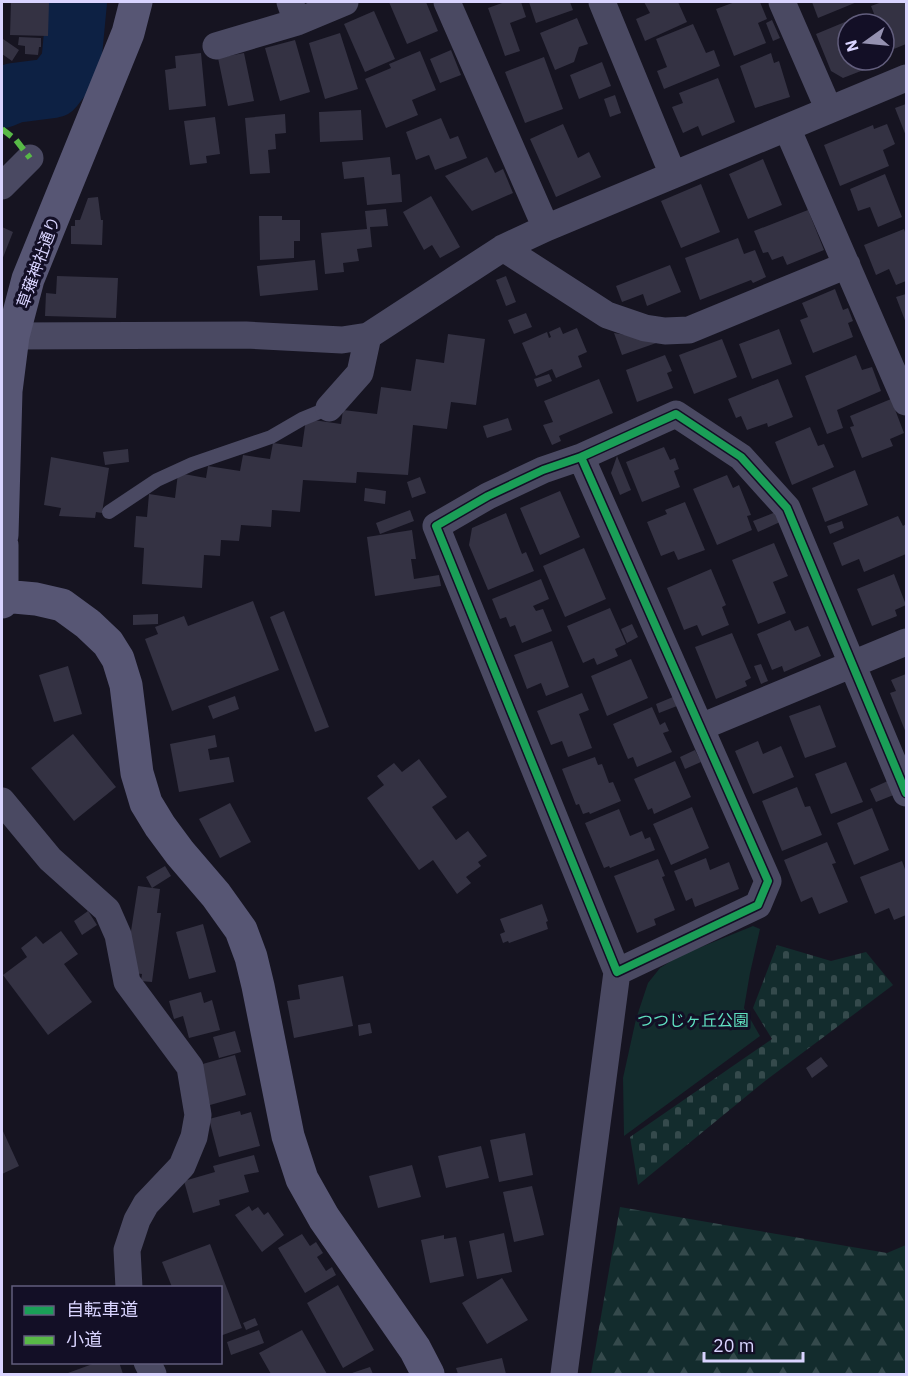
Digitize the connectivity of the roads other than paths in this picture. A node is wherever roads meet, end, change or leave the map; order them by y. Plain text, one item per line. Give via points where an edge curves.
1 (136, 2) edge
2 (345, 2) edge
3 (447, 2) edge
4 (602, 2) edge
5 (782, 2) edge
6 (294, 12) edge
7 (216, 46) dead end
8 (906, 78) edge
9 (829, 110) junction
10 (787, 128) junction
11 (30, 158) dead end
12 (673, 175) junction
13 (2, 186) edge
14 (546, 228) junction
15 (503, 248) junction
16 (847, 264) junction
17 (7, 329) edge
18 (368, 336) junction
19 (906, 402) edge
20 (328, 408) joint
21 (581, 457) junction
22 (109, 512) dead end
23 (2, 535) edge
24 (2, 544) edge
25 (2, 599) edge
26 (906, 642) edge
27 (853, 664) junction
28 (700, 728) junction
29 (906, 793) edge
30 (2, 801) edge
31 (617, 972) junction
32 (129, 1286) edge
33 (428, 1374) edge
34 (564, 1374) edge

1 - 17 street, 草薙神社通り via 128,33
2 - 6 street
3 - 14 street
4 - 12 street
5 - 9 street
6 - 7 street
8 - 9 street
9 - 10 street
10 - 12 street
10 - 16 street
11 - 13 street
12 - 14 street
14 - 15 street
15 - 16 street via 607,315 665,331 689,330
15 - 18 street
16 - 19 street
17 - 18 street via 342,340
17 - 23 street, 草薙神社通り
18 - 20 street via 360,373
20 - 22 lane via 271,437 157,480
21 - 27 street via 676,414 741,457 787,508
21 - 28 street
21 - 31 street via 497,491 436,526
24 - 25 street
25 - 33 street via 36,598 62,605 102,637 117,659 126,686 136,773 146,802 180,853 241,930 258,986 288,1137 302,1179
26 - 27 street
27 - 28 street
27 - 29 street
28 - 31 street via 768,881 759,905
30 - 32 street via 50,859 107,910 118,934 127,982 190,1067 198,1115 194,1137 182,1166 146,1204 137,1220 128,1250
31 - 34 street

